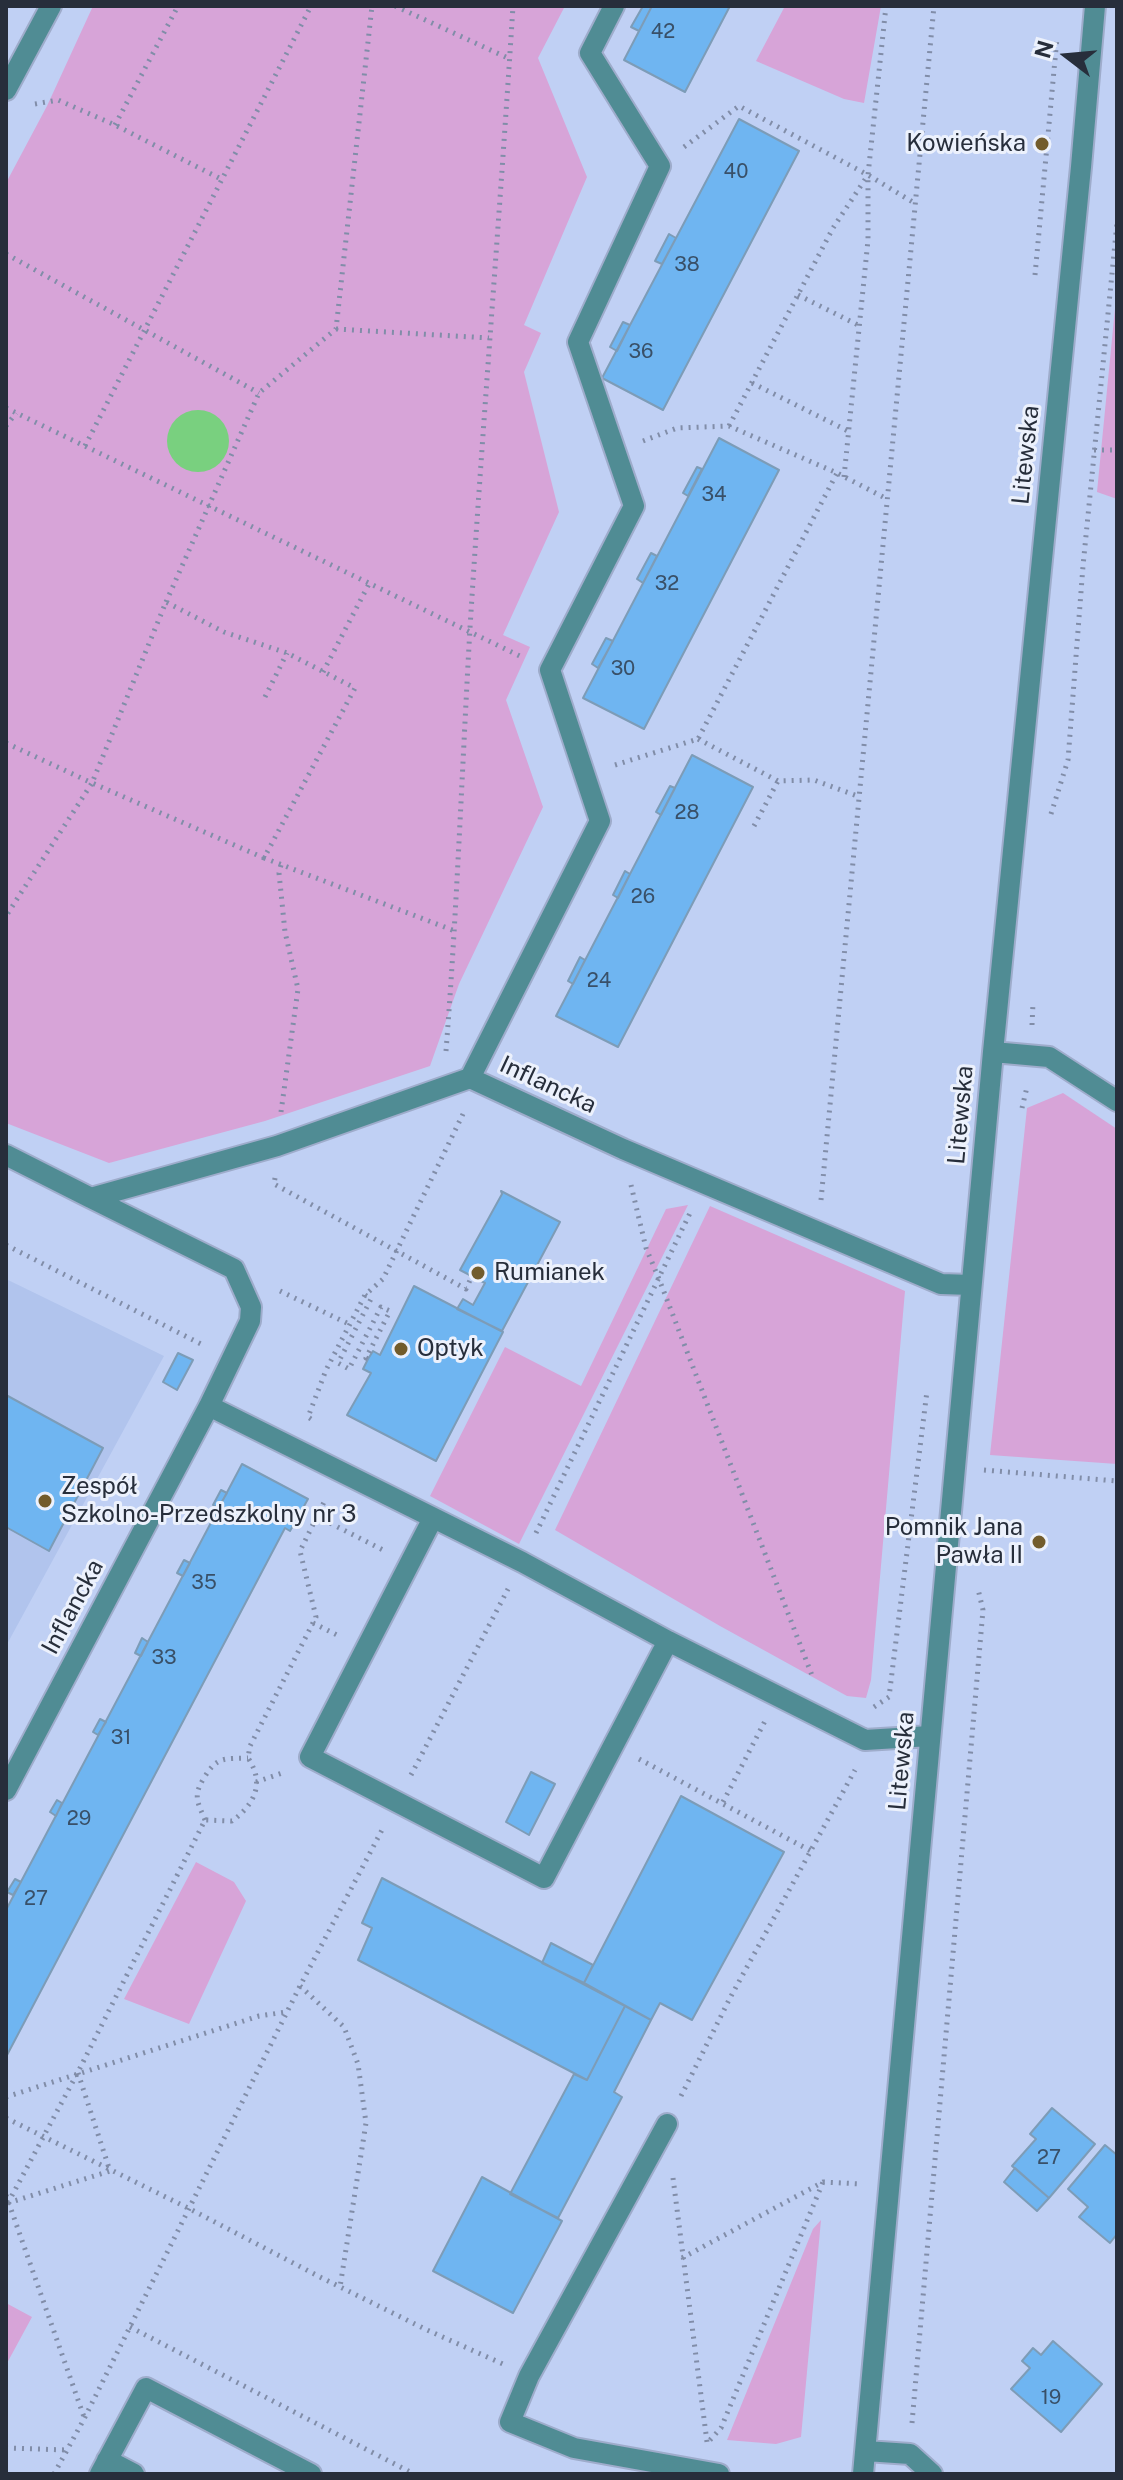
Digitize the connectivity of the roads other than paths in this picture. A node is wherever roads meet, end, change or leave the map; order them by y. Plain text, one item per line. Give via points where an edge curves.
1 (51, 6) edge
2 (614, 6) edge
3 (1095, 6) edge
4 (6, 90) edge
5 (993, 1052) junction
6 (463, 1081) junction
7 (1117, 1101) edge
8 (6, 1155) edge
9 (91, 1198) junction
10 (971, 1285) junction
11 (209, 1406) junction
12 (433, 1518) junction
13 (668, 1641) junction
14 (930, 1736) junction
15 (6, 1790) edge
16 (667, 2124) road end
17 (866, 2451) junction
18 (104, 2467) edge
19 (134, 2474) edge
20 (311, 2474) edge
21 (719, 2474) edge
22 (863, 2474) edge
23 (932, 2474) edge

1 - 4 street
2 - 6 street via 590,53 660,166 578,342 634,506 550,670 600,821
3 - 5 street, Litewska
5 - 7 street, Litewska via 1049,1057
5 - 10 street, Litewska
6 - 9 street via 277,1146
6 - 10 street, Inflancka via 941,1284
8 - 9 street
9 - 11 street, Inflancka via 234,1269 251,1307 250,1321
10 - 14 street, Litewska
11 - 12 street
11 - 15 street, Inflancka
12 - 13 street
12 - 13 street via 310,1757 544,1878
13 - 14 street via 865,1740
14 - 17 street, Litewska
16 - 21 street via 529,2376 510,2422 574,2448
17 - 22 street, Litewska
17 - 23 street via 910,2454
18 - 19 street
18 - 20 street via 146,2388

